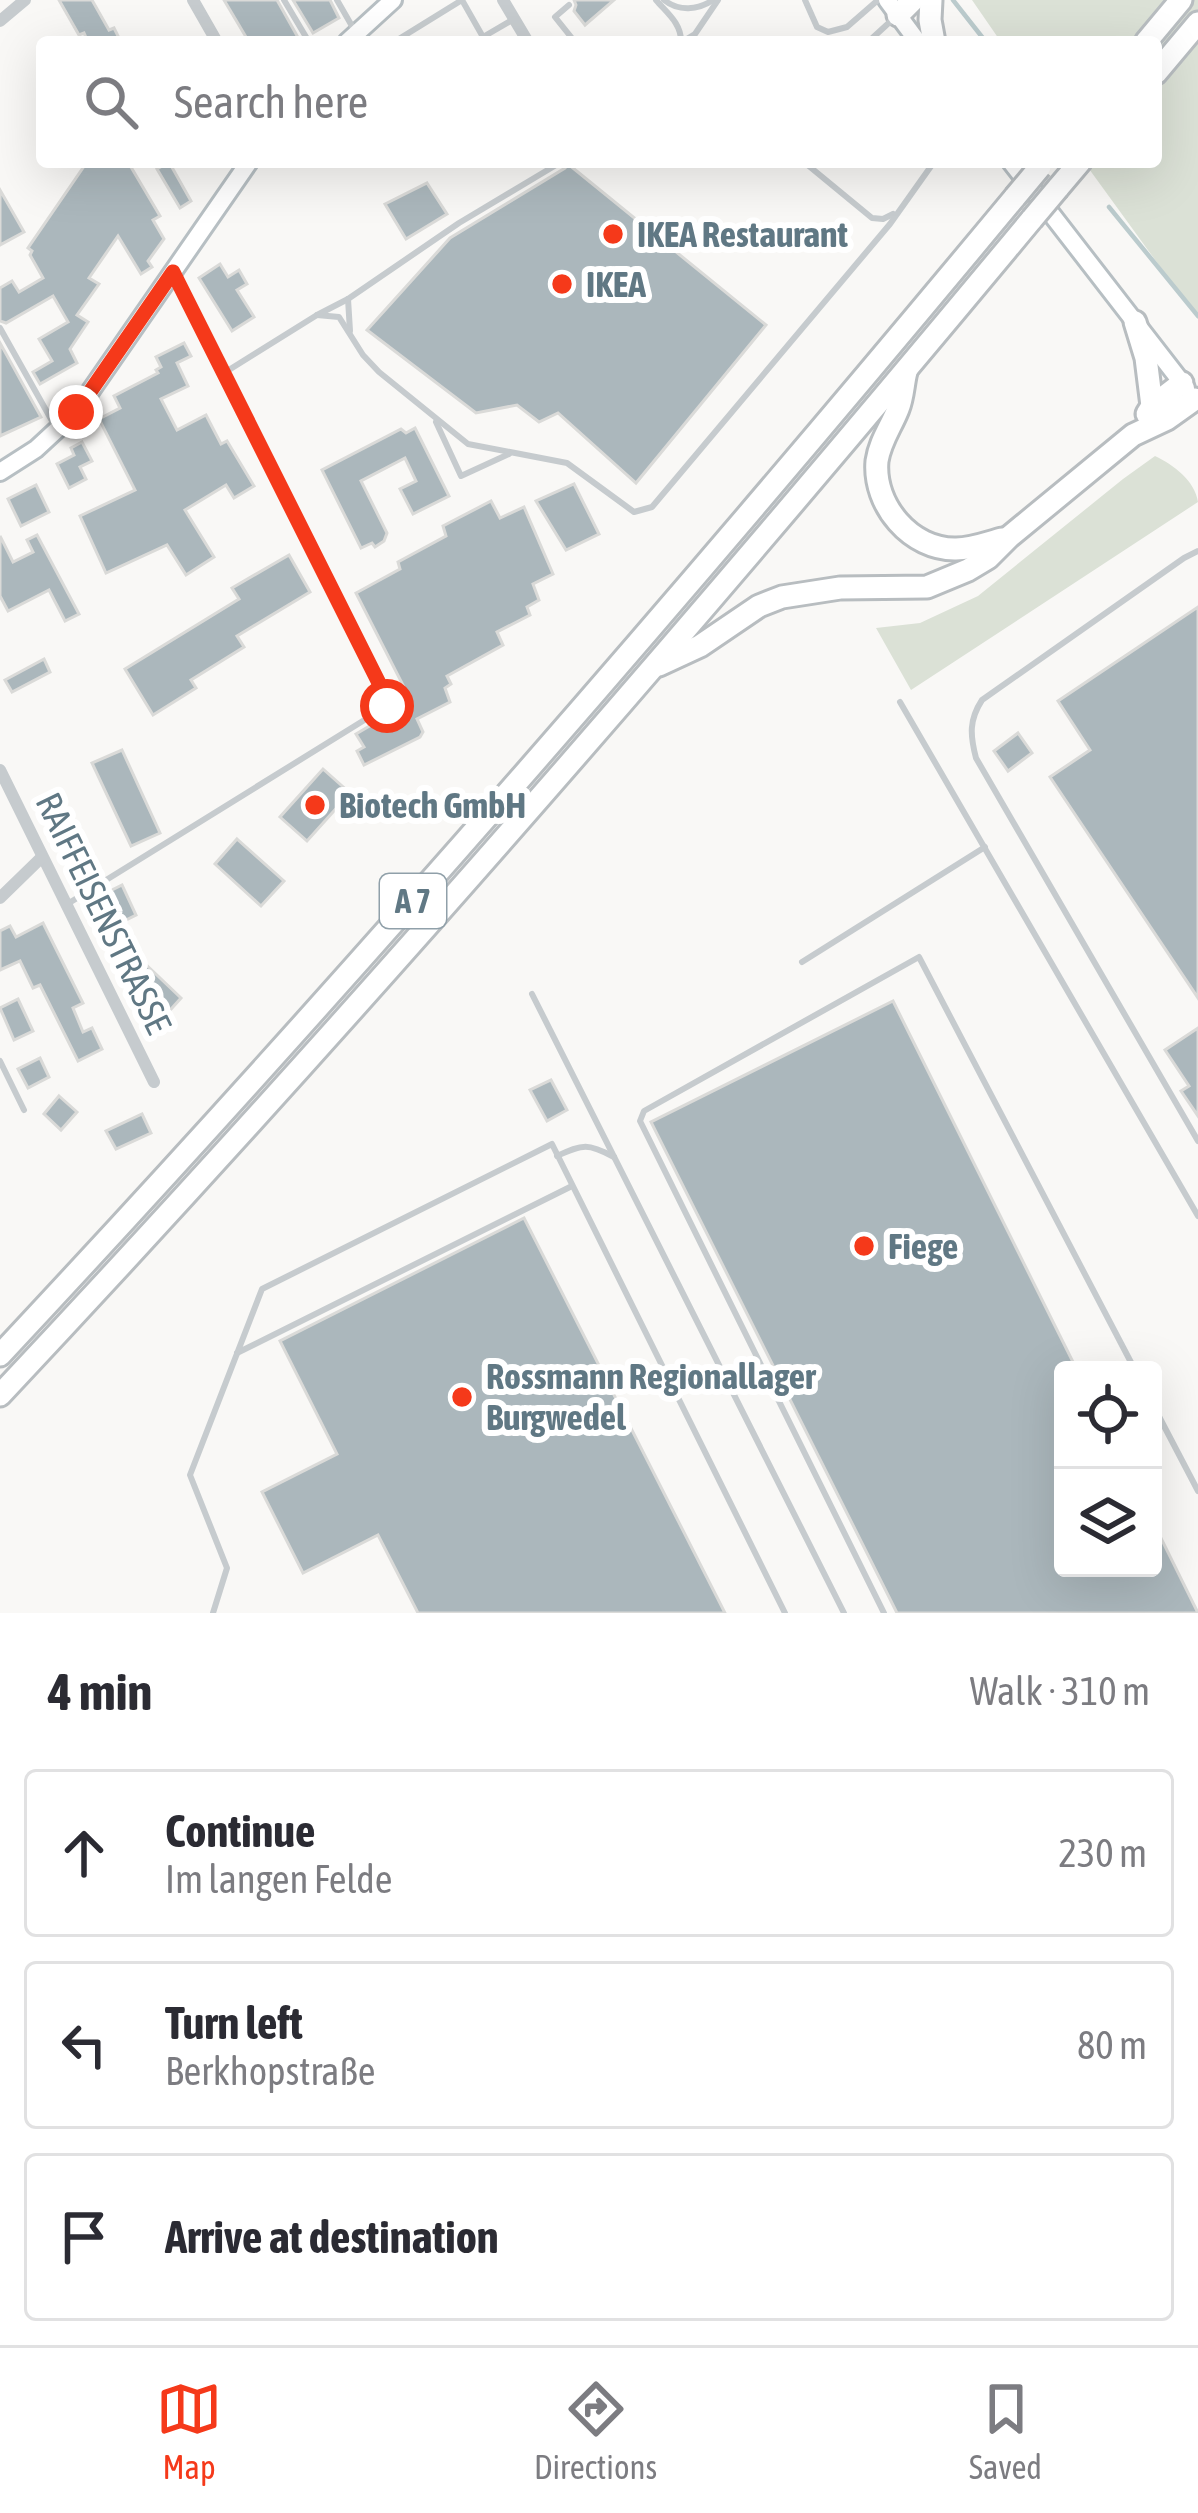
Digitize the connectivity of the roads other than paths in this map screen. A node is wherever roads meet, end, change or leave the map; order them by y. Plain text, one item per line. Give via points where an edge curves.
1 (25, 0) edge
2 (193, 0) edge
3 (284, 0) edge
4 (338, 0) edge
5 (393, 0) edge
6 (502, 0) edge
7 (660, 0) edge
8 (716, 0) edge
9 (805, 0) edge
10 (931, 0) edge
11 (894, 4) edge
12 (569, 5) dead end
13 (1173, 6) edge
14 (514, 19) junction
15 (0, 21) edge
16 (1198, 23) edge
17 (214, 36) edge
18 (305, 36) edge
19 (356, 36) edge
20 (360, 36) edge
21 (404, 36) edge
22 (482, 36) edge
23 (485, 36) edge
24 (524, 36) edge
25 (570, 36) edge
26 (681, 36) edge
27 (695, 36) edge
28 (828, 36) edge
29 (831, 36) edge
30 (872, 36) edge
31 (915, 36) edge
32 (933, 36) edge
33 (1150, 36) edge
34 (1162, 66) edge
35 (245, 168) edge
36 (551, 168) edge
37 (811, 168) edge
38 (930, 168) edge
39 (1016, 168) edge
40 (1039, 168) edge
41 (1075, 168) edge
42 (896, 213) junction
43 (173, 272) junction
44 (348, 299) junction
45 (317, 315) junction
46 (1135, 322) junction
47 (0, 328) edge
48 (350, 334) junction
49 (906, 371) junction
50 (224, 374) junction
51 (1192, 395) edge
52 (1152, 406) junction
53 (434, 419) junction
54 (58, 431) junction
55 (1133, 435) junction
56 (512, 452) junction
57 (0, 472) edge
58 (1009, 537) junction
59 (1198, 551) edge
60 (368, 660) joint
61 (653, 668) junction
62 (900, 702) dead end
63 (0, 770) edge
64 (985, 847) junction
65 (42, 857) junction
66 (0, 898) edge
67 (66, 905) junction
68 (802, 962) dead end
69 (532, 994) dead end
70 (0, 1061) edge
71 (154, 1082) dead end
72 (24, 1110) dead end
73 (1198, 1141) edge
74 (557, 1156) junction
75 (617, 1159) junction
76 (572, 1186) junction
77 (1198, 1216) edge
78 (238, 1353) junction
79 (0, 1355) edge
80 (1130, 1361) edge
81 (0, 1395) edge
82 (1162, 1422) edge
83 (1198, 1491) edge
84 (213, 1613) edge
85 (785, 1613) edge
86 (844, 1613) edge
87 (884, 1613) edge

1 - 15 street
2 - 17 street
3 - 18 lane
4 - 19 lane
5 - 20 main road
6 - 14 street
7 - 8 lane via 691,8
7 - 26 lane
8 - 27 lane
9 - 28 lane
10 - 32 highway
11 - 29 lane
11 - 30 lane
11 - 31 main road
12 - 25 lane via 555,17
13 - 33 highway
14 - 23 lane
14 - 24 street
16 - 34 highway
21 - 22 lane via 462,0
35 - 43 main road
36 - 44 lane
37 - 42 lane via 872,218
38 - 42 lane
39 - 46 main road
40 - 79 highway, A 7, bridge via 549,748
41 - 49 highway, A 7, bridge
42 - 56 lane via 652,507 634,512 567,464
43 - 50 street
43 - 54 main road
44 - 45 lane
44 - 48 lane
45 - 48 lane via 339,317
45 - 50 lane
46 - 51 main road
46 - 52 highway
47 - 54 lane
48 - 53 lane via 363,356
49 - 58 highway via 878,455 888,508 916,538 942,548
49 - 61 highway, A 7
50 - 60 street
51 - 52 highway
51 - 55 highway
52 - 55 highway
53 - 56 lane via 468,444
53 - 56 lane via 461,476
54 - 57 main road
55 - 58 highway
58 - 61 highway via 968,570 927,586 782,597
59 - 73 lane via 982,700 971,717 976,758
60 - 67 lane via 387,706
61 - 81 highway, A 7
62 - 64 lane
63 - 65 street, RAIFFEISENSTRASSE
64 - 68 lane
64 - 77 lane
65 - 66 street
65 - 67 street, RAIFFEISENSTRASSE
67 - 71 street, RAIFFEISENSTRASSE
69 - 75 lane
70 - 72 lane
74 - 75 lane via 591,1146
74 - 76 lane
74 - 78 lane via 551,1144 262,1289
75 - 86 lane
76 - 78 lane
76 - 85 lane
78 - 84 lane via 190,1475 227,1568
80 - 87 lane via 919,957 644,1111 640,1121
82 - 83 lane

